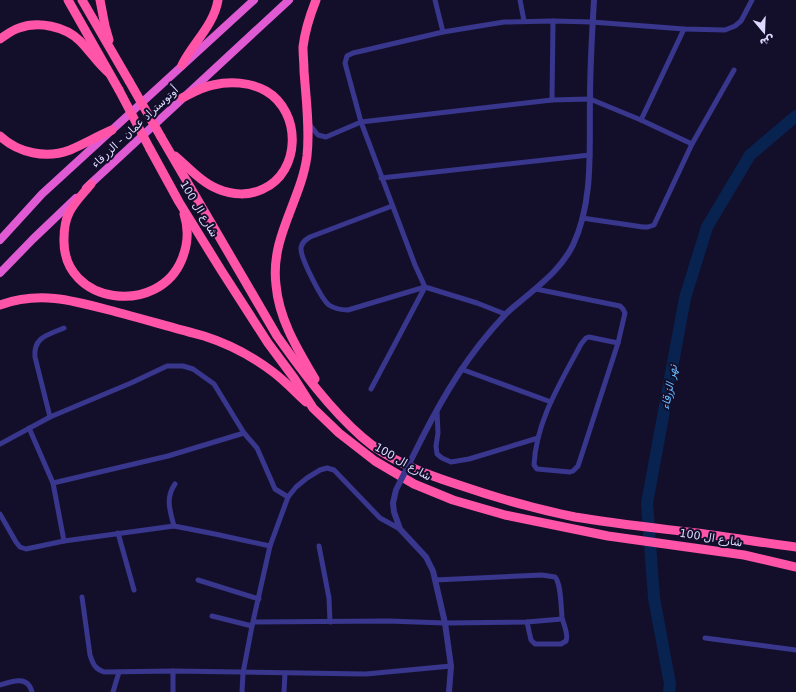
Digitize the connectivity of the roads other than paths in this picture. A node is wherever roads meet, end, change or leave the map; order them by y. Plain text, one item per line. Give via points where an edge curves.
1 (68, 0) edge
2 (82, 0) edge
3 (100, 0) edge
4 (218, 0) edge
5 (254, 0) edge
6 (289, 0) edge
7 (316, 0) edge
8 (435, 0) edge
9 (520, 0) edge
10 (594, 0) edge
11 (752, 0) edge
12 (524, 21) junction
13 (553, 21) junction
14 (592, 22) junction
15 (684, 29) junction
16 (443, 32) junction
17 (0, 39) edge
18 (111, 51) junction
19 (182, 65) junction
20 (734, 70) dead end
21 (109, 73) junction
22 (182, 98) junction
23 (590, 99) junction
24 (552, 100) junction
25 (641, 120) junction
26 (308, 121) junction
27 (361, 122) junction
28 (112, 130) junction
29 (0, 136) edge
30 (692, 144) junction
31 (170, 151) junction
32 (590, 155) junction
33 (381, 178) junction
34 (91, 184) junction
35 (180, 202) junction
36 (392, 206) junction
37 (582, 218) junction
38 (0, 240) edge
39 (0, 273) edge
40 (425, 287) junction
41 (536, 289) junction
42 (0, 305) edge
43 (504, 314) junction
44 (64, 328) dead end
45 (618, 344) junction
46 (461, 369) junction
47 (371, 389) dead end
48 (322, 395) junction
49 (551, 402) junction
50 (313, 408) junction
51 (436, 410) junction
52 (50, 417) junction
53 (29, 428) junction
54 (244, 433) junction
55 (538, 438) junction
56 (0, 444) edge
57 (53, 483) junction
58 (174, 484) dead end
59 (288, 497) junction
60 (0, 514) edge
61 (174, 526) junction
62 (400, 529) junction
63 (118, 533) junction
64 (64, 541) junction
65 (270, 546) junction
66 (319, 546) dead end
67 (796, 547) edge
68 (796, 567) edge
69 (198, 580) dead end
70 (435, 580) junction
71 (134, 590) dead end
72 (82, 597) dead end
73 (259, 599) junction
74 (212, 616) dead end
75 (562, 619) junction
76 (330, 622) junction
77 (527, 622) junction
78 (253, 624) junction
79 (444, 624) junction
80 (705, 638) dead end
81 (796, 650) edge
82 (451, 666) junction
83 (173, 671) junction
84 (119, 672) junction
85 (243, 672) junction
86 (284, 673) junction
87 (0, 685) edge
88 (32, 692) edge
89 (113, 692) edge
90 (173, 692) edge
91 (242, 692) edge
92 (284, 692) edge
93 (449, 692) edge

1 - 21 highway
2 - 18 highway, شارع ال 100
3 - 18 highway
4 - 19 highway via 212,21
5 - 19 highway, أوتوستراد عمان - الزرقاء
6 - 22 highway, أوتوستراد عمان - الزرقاء
7 - 26 highway via 303,48
8 - 16 street
9 - 12 street
10 - 14 street
11 - 15 street via 741,21 730,28 720,31
12 - 13 street
12 - 16 street
13 - 14 street
13 - 24 street
14 - 15 street
14 - 23 street
15 - 25 street
16 - 27 street via 347,56 344,63
17 - 21 highway via 19,28 34,25 50,26 66,31 79,40
18 - 31 highway, شارع ال 100, bridge
19 - 28 highway, أوتوستراد عمان - الزرقاء
20 - 30 street
21 - 35 highway, شارع ال 100, bridge
22 - 31 highway via 222,83 245,84 266,91 277,100 288,117 292,135 289,162 275,182 258,191 238,194 209,184
22 - 34 highway, أوتوستراد عمان - الزرقاء
23 - 24 street
23 - 25 street
23 - 32 street
24 - 27 street
25 - 30 street
26 - 27 street via 322,137
26 - 48 highway via 307,156 302,179 280,238 275,262 276,285 287,328
27 - 33 street
28 - 29 highway via 69,150 50,154 21,149
28 - 38 highway, أوتوستراد عمان - الزرقاء via 42,194
30 - 37 street via 654,225 648,228
31 - 48 highway, شارع ال 100 via 264,317
32 - 33 street
32 - 37 street
33 - 36 street
34 - 35 highway via 69,213 64,252 70,267 80,279 93,289 113,296 142,294 156,288 173,274 181,261 187,239 187,224
34 - 39 highway, أوتوستراد عمان - الزرقاء
35 - 50 highway, شارع ال 100 via 221,270
36 - 40 street
36 - 40 street via 310,237 302,244 303,258 324,300 338,310 348,310
37 - 41 street via 573,245 560,266
40 - 43 street
40 - 47 street
41 - 43 street
41 - 45 street via 620,306 625,313
42 - 50 highway via 28,298 60,298 209,338 236,348 265,366
43 - 46 street
44 - 52 street via 40,339 34,349
45 - 49 street via 592,337 586,338
45 - 55 street via 576,469 570,472 535,468
46 - 49 street
46 - 51 street
48 - 67 highway, شارع ال 100 via 362,437 381,451 420,472 499,499 630,526
49 - 55 street
50 - 68 highway, شارع ال 100 via 339,433 375,461 414,484 453,500 505,515 608,536 744,556
51 - 55 street via 437,454 451,462
51 - 62 street, bridge via 396,490 393,503
52 - 53 street
52 - 54 street via 158,369 183,366 193,369 214,384
53 - 56 street
53 - 57 street
54 - 57 street via 168,456
54 - 59 street via 257,448 275,489
57 - 64 street
58 - 61 street via 168,502
59 - 62 street via 313,474 327,468 334,470 380,518
59 - 65 street
60 - 64 street via 20,547 31,548
61 - 63 street
61 - 65 street
62 - 70 street via 426,557
63 - 64 street
63 - 71 street
65 - 73 street
66 - 76 street via 329,598
69 - 73 street
70 - 75 street via 542,575 555,577 558,582
70 - 79 street
72 - 84 street via 92,664 104,672
73 - 78 street
74 - 78 street
75 - 77 street
75 - 77 street via 568,639 561,644 536,644 531,640
76 - 78 street
76 - 79 street
77 - 79 street
78 - 85 street
79 - 82 street
80 - 81 street
82 - 86 street via 366,674
82 - 93 street
83 - 84 street
83 - 85 street
83 - 90 street
84 - 89 street
85 - 86 street
85 - 91 street
86 - 92 street
87 - 88 street via 23,680 28,683

